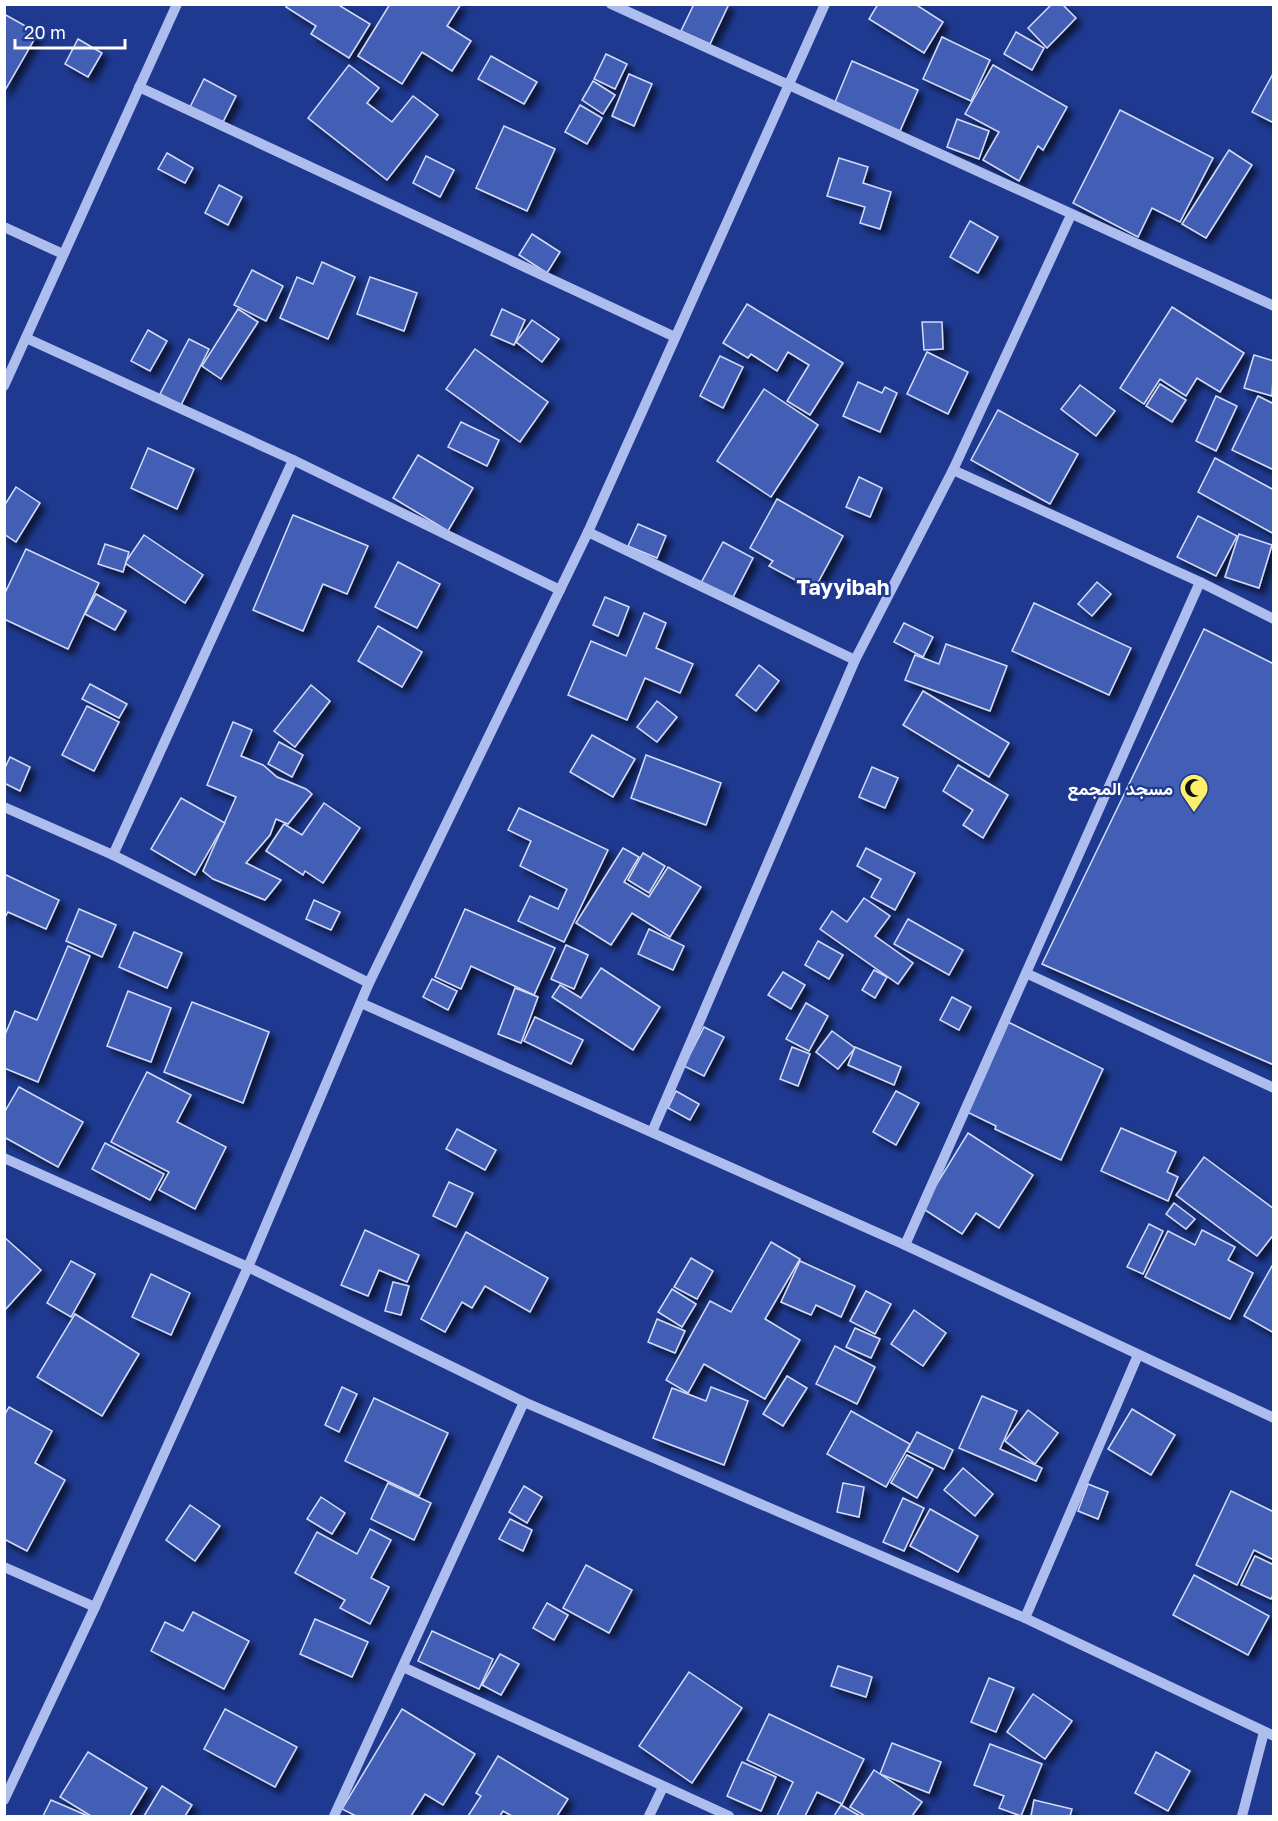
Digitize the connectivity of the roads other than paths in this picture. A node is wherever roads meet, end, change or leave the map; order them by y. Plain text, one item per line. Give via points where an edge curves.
1 (611, 4) edge
2 (825, 4) edge
3 (175, 5) edge
4 (788, 86) junction
5 (139, 87) junction
6 (1071, 215) junction
7 (4, 227) edge
8 (63, 254) junction
9 (1274, 306) edge
10 (675, 337) junction
11 (26, 338) junction
12 (4, 386) edge
13 (293, 460) junction
14 (953, 470) junction
15 (588, 532) junction
16 (1200, 582) junction
17 (560, 590) junction
18 (1274, 619) edge
19 (855, 660) junction
20 (4, 807) edge
21 (113, 855) junction
22 (1028, 974) junction
23 (369, 983) junction
24 (361, 1003) junction
25 (1274, 1088) edge
26 (652, 1131) junction
27 (4, 1158) edge
28 (905, 1245) junction
29 (248, 1267) junction
30 (1138, 1355) junction
31 (524, 1402) junction
32 (1274, 1418) edge
33 (4, 1567) edge
34 (95, 1607) junction
35 (1025, 1618) junction
36 (403, 1667) junction
37 (1269, 1734) edge
38 (663, 1787) junction
39 (4, 1800) edge
40 (334, 1816) edge
41 (649, 1816) edge
42 (729, 1816) edge
43 (1242, 1816) edge

1 - 4 street
2 - 4 street
3 - 5 street
4 - 6 street
4 - 10 street
5 - 8 street
5 - 10 street
6 - 9 street
6 - 14 street
7 - 8 street
8 - 11 street
10 - 15 street
11 - 12 street
11 - 13 street
13 - 17 street
13 - 21 street
14 - 16 street
14 - 19 street
15 - 17 street
15 - 19 street
16 - 18 street
16 - 22 street
17 - 23 street
19 - 26 street
20 - 21 street
21 - 23 street
22 - 25 street
22 - 28 street
23 - 24 street
24 - 26 street
24 - 29 street
26 - 28 street
27 - 29 street
28 - 30 street
29 - 31 street
29 - 34 street
30 - 32 street
30 - 35 street
31 - 35 street
31 - 36 street
33 - 34 street
34 - 39 street
35 - 37 street
36 - 38 street
36 - 40 street
37 - 43 street
38 - 41 street
38 - 42 street

